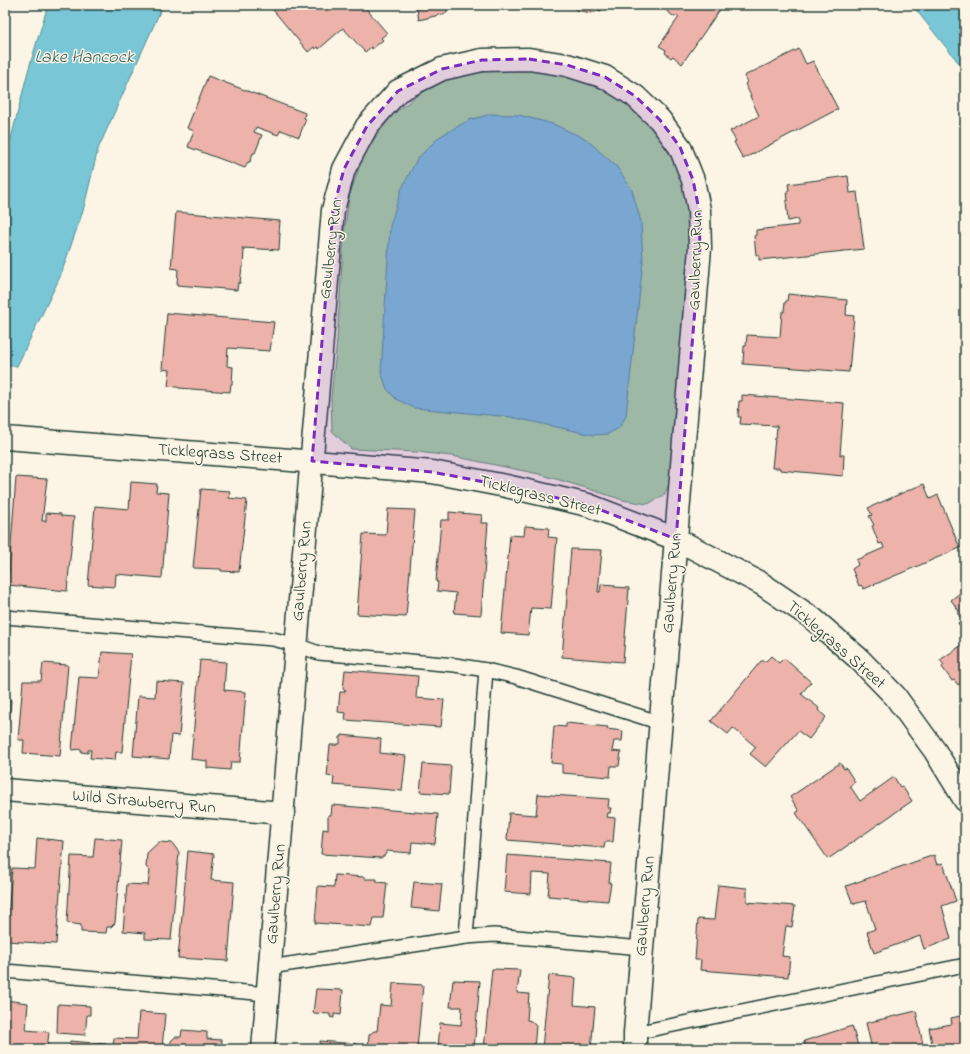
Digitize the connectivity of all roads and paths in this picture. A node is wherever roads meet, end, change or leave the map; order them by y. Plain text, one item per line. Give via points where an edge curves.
1 (5, 438) edge
2 (312, 461) junction
3 (676, 539) junction
4 (5, 617) edge
5 (296, 645) junction
6 (486, 670) junction
7 (661, 723) junction
8 (5, 790) edge
9 (965, 800) edge
10 (283, 813) junction
11 (466, 937) junction
12 (642, 948) junction
13 (965, 965) edge
14 (270, 967) junction
15 (5, 971) edge
16 (268, 994) junction
17 (635, 1041) edge
18 (263, 1049) edge

1 - 2 street, Ticklegrass Street
2 - 3 street, Ticklegrass Street via 432,472 506,486 588,505
2 - 3 street, Gaulberry Run via 333,210 344,169 367,126 398,91 442,69 482,60 528,59 567,65 604,77 635,96 660,120 680,147 693,180 699,210 700,248
2 - 5 street, Gaulberry Run
3 - 7 street, Gaulberry Run
3 - 9 street, Ticklegrass Street via 762,584 812,618 859,659 895,696 935,751
4 - 5 lane via 273,639
5 - 6 lane via 319,652
5 - 10 street, Gaulberry Run
6 - 7 lane
6 - 11 lane
7 - 12 street, Gaulberry Run
8 - 10 street, Wild Strawberry Run
10 - 14 street, Gaulberry Run
11 - 12 lane via 494,936
11 - 14 lane
12 - 17 street, Gaulberry Run
13 - 17 lane
14 - 16 street, Gaulberry Run
15 - 16 lane
16 - 18 street, Gaulberry Run

